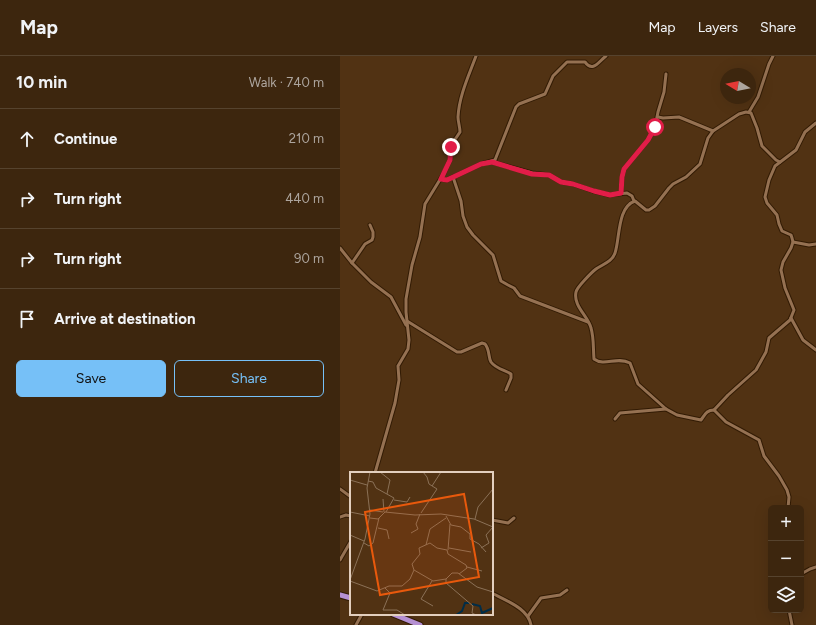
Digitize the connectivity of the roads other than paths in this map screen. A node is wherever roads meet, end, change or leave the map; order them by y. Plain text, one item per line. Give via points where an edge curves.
1 (476, 56) edge
2 (606, 56) edge
3 (773, 56) edge
4 (666, 74) dead end
5 (749, 112) junction
6 (658, 117) junction
7 (816, 123) edge
8 (713, 132) junction
9 (492, 162) junction
10 (780, 162) junction
11 (453, 177) junction
12 (441, 179) junction
13 (621, 193) junction
14 (634, 201) junction
15 (370, 225) dead end
16 (793, 242) junction
17 (816, 244) edge
18 (340, 248) edge
19 (352, 263) junction
20 (791, 318) junction
21 (407, 321) junction
22 (588, 322) junction
23 (407, 326) junction
24 (816, 350) edge
25 (506, 390) dead end
26 (666, 409) junction
27 (714, 410) junction
28 (615, 419) dead end
29 (375, 472) edge
30 (340, 489) edge
31 (350, 496) edge
32 (788, 505) edge
33 (350, 516) edge
34 (340, 517) edge
35 (514, 518) dead end
36 (493, 520) edge
37 (350, 543) edge
38 (340, 560) edge
39 (816, 567) edge
40 (804, 572) edge
41 (567, 590) dead end
42 (493, 594) edge
43 (340, 595) edge
44 (350, 598) edge
45 (790, 613) edge
46 (361, 615) edge
47 (395, 615) edge
48 (528, 616) junction
49 (356, 625) edge
50 (420, 625) edge
51 (531, 625) edge
52 (792, 625) edge

1 - 12 street via 458,111 460,132 452,144 450,160
2 - 9 street via 597,66 585,62 567,62 553,76 545,94 519,104 513,112 497,158
3 - 5 street via 758,97
4 - 6 street
5 - 8 street via 739,114
5 - 10 street via 762,146
6 - 8 street via 679,117
6 - 13 street via 648,140 624,169
7 - 10 street via 805,132 796,150
8 - 14 street via 708,138 700,164 671,186 655,206 646,210
9 - 11 street via 481,164
9 - 13 street via 532,174 549,175 561,182 610,195
10 - 16 street via 769,180 765,200 777,215 782,231 790,235
11 - 12 street
11 - 22 street via 467,227 493,255 501,281 514,288 520,296
12 - 21 street via 425,204 406,299
13 - 14 street via 629,194
14 - 22 street via 619,222 612,258 594,271 576,291 580,310
15 - 19 street via 373,232 372,240 365,244
16 - 17 street
16 - 20 street via 781,266 785,288 794,310
18 - 19 street
19 - 23 street via 391,297
20 - 24 street via 803,340
20 - 27 street via 769,338 766,352 756,370
21 - 23 street
21 - 25 street via 457,352 485,344 489,349 491,362 511,374
22 - 26 street via 592,331 594,358 604,362 620,360 630,363 638,384
23 - 29 street via 408,349 398,366 399,380 395,403
26 - 27 street via 697,420 700,420 708,410
26 - 28 street via 620,413
27 - 32 street via 726,422 759,440 764,456 780,476 787,490
30 - 31 street
33 - 34 street
35 - 36 street via 508,523
37 - 38 street
39 - 40 street
41 - 48 street via 560,595 541,598
42 - 48 street
43 - 44 highway
45 - 52 street
46 - 49 street
47 - 50 highway
48 - 51 street

